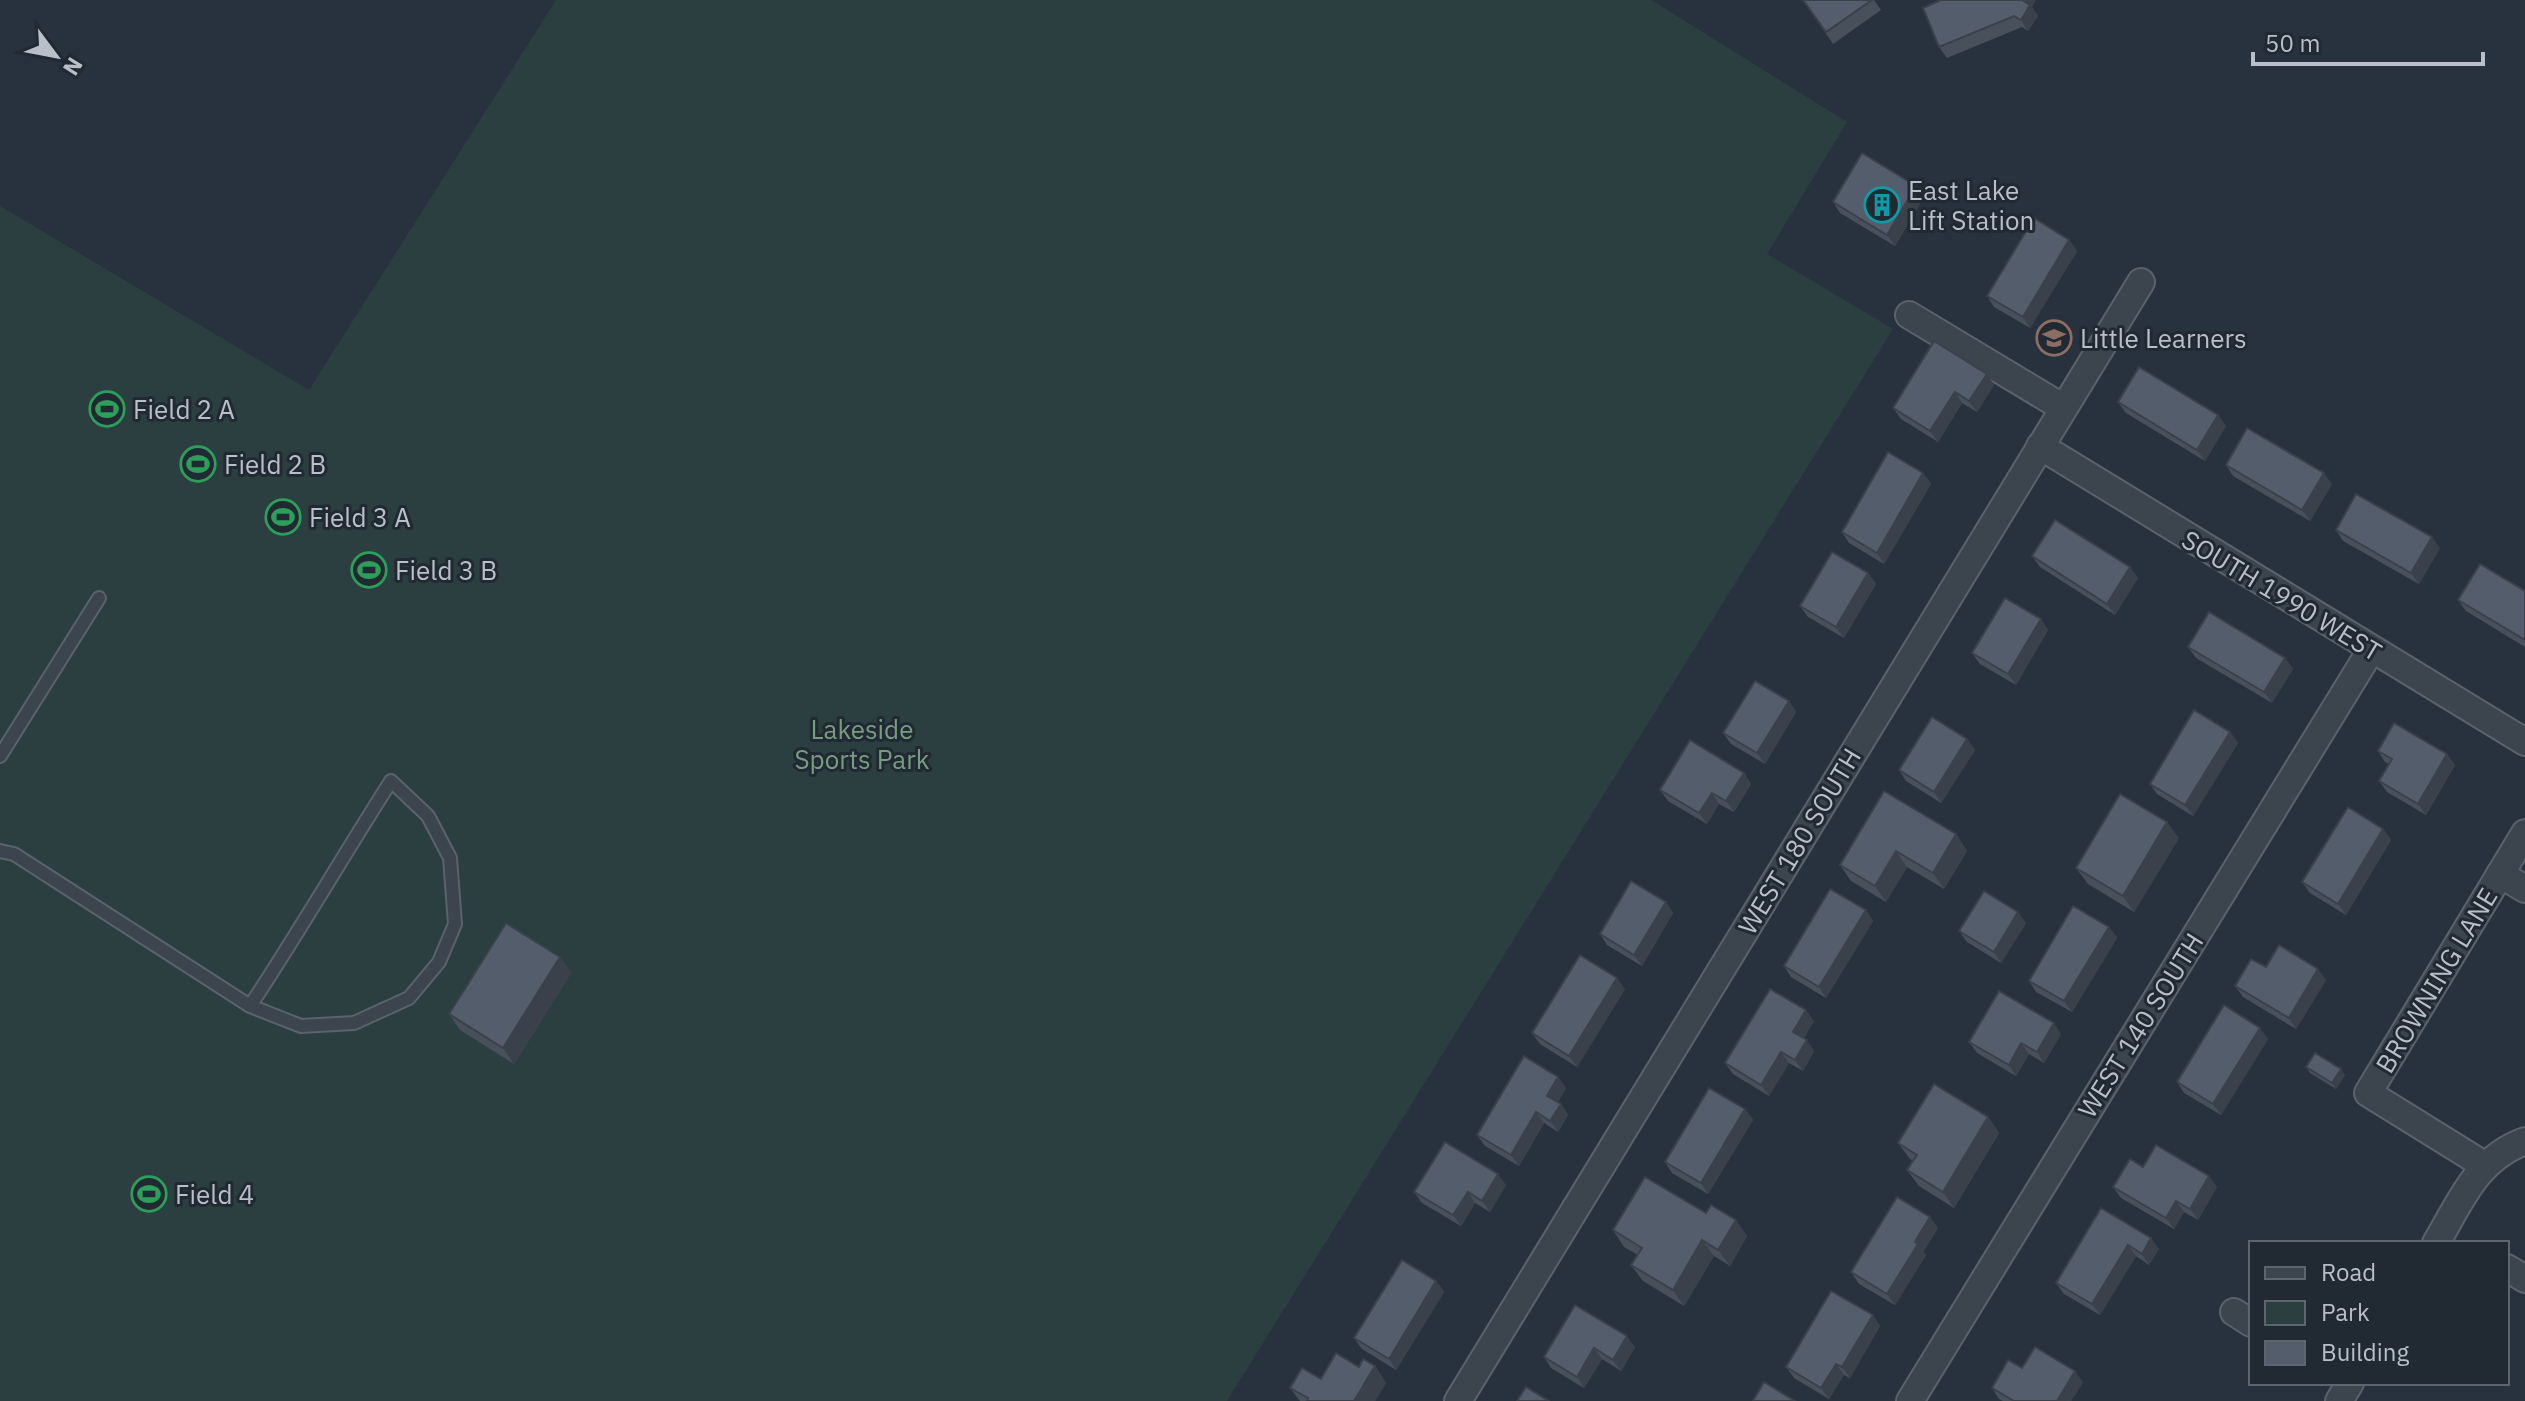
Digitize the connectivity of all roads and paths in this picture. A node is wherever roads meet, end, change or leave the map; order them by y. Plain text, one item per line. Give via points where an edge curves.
1 (2141, 282) dead end
2 (1909, 315) dead end
3 (2062, 407) junction
4 (2040, 446) junction
5 (99, 598) dead end
6 (2371, 650) junction
7 (2525, 742) edge
8 (0, 756) edge
9 (2525, 833) edge
10 (0, 851) edge
11 (2500, 874) junction
12 (2525, 889) edge
13 (250, 1006) junction
14 (2525, 1141) edge
15 (2484, 1165) junction
16 (2449, 1238) edge
17 (1458, 1401) edge
18 (1910, 1401) edge

1 - 3 street, WEST 180 SOUTH
2 - 3 street
3 - 4 street, WEST 180 SOUTH
4 - 6 street, SOUTH 1990 WEST
4 - 17 street, WEST 180 SOUTH
5 - 8 lane
6 - 7 street, SOUTH 1990 WEST
6 - 18 street, WEST 140 SOUTH
9 - 11 street, BROWNING LANE
10 - 13 lane via 14,854
11 - 12 street
11 - 15 street, BROWNING LANE via 2368,1093
13 - 13 lane via 301,1026 354,1023 409,998 439,962 455,924 450,858 428,816 391,781
14 - 15 street
15 - 16 street

